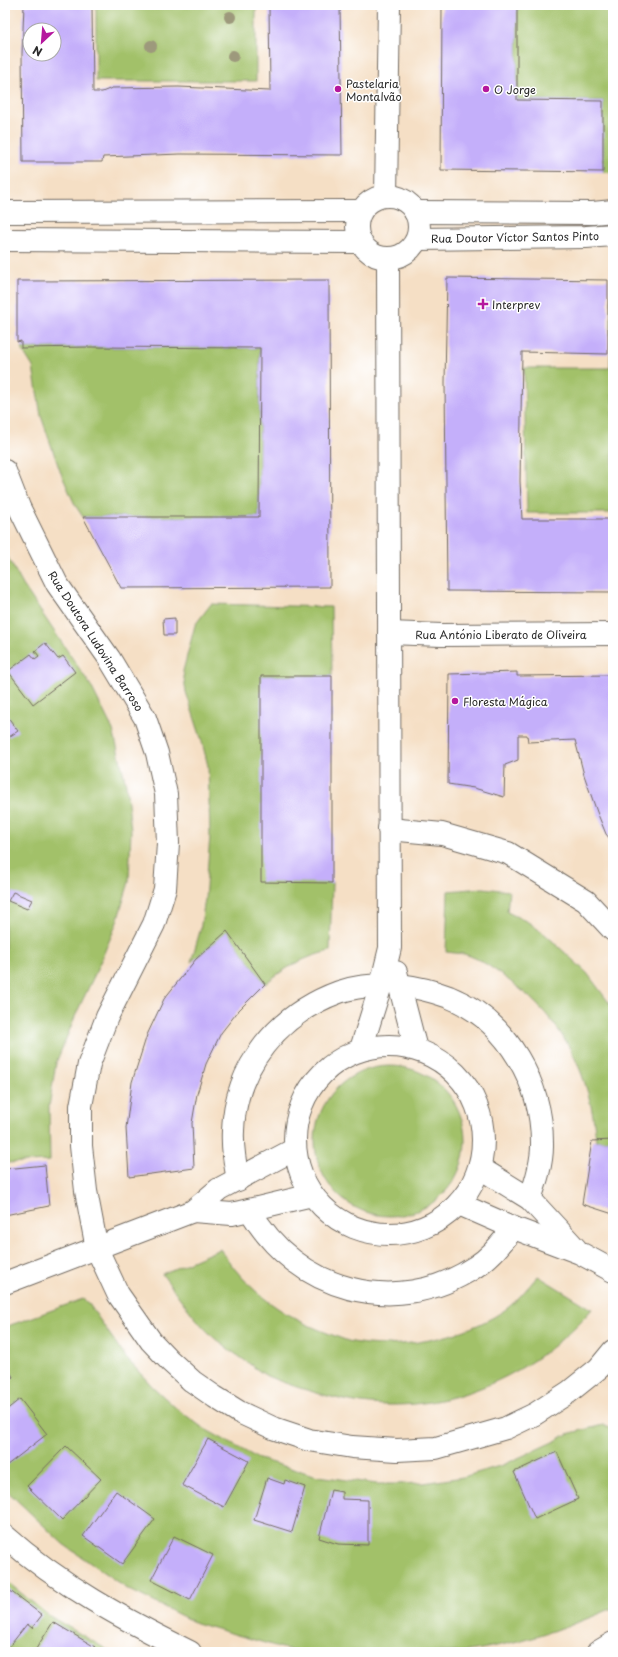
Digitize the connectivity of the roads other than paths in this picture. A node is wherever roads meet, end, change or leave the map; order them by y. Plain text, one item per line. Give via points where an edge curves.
1 (389, 5) edge
2 (386, 195) junction
3 (360, 211) junction
4 (613, 211) edge
5 (5, 212) edge
6 (415, 212) junction
7 (613, 235) edge
8 (586, 238) junction
9 (418, 239) junction
10 (5, 240) edge
11 (613, 240) edge
12 (359, 242) junction
13 (388, 260) junction
14 (5, 471) edge
15 (389, 633) junction
16 (613, 634) edge
17 (389, 829) junction
18 (613, 930) edge
19 (390, 985) junction
20 (416, 1048) junction
21 (361, 1049) junction
22 (295, 1149) junction
23 (480, 1168) junction
24 (238, 1180) junction
25 (312, 1195) junction
26 (530, 1199) junction
27 (459, 1204) junction
28 (250, 1210) junction
29 (193, 1211) junction
30 (514, 1228) junction
31 (97, 1249) junction
32 (580, 1253) junction
33 (613, 1272) edge
34 (5, 1283) edge
35 (613, 1351) edge
36 (5, 1536) edge
37 (613, 1644) edge
38 (190, 1652) edge
39 (598, 1652) edge

1 - 2 street
2 - 3 street via 367,203
2 - 6 street via 406,202
3 - 5 street
3 - 12 street via 356,221
4 - 6 street
6 - 9 street via 420,228
7 - 8 street, Rua Doutor Víctor Santos Pinto
8 - 9 street, Rua Doutor Víctor Santos Pinto
8 - 11 street
9 - 13 street via 404,254
10 - 12 street
12 - 13 street via 374,256
13 - 15 street
14 - 31 street, Rua Doutora Ludovina Barroso via 19,507 57,584 109,658 145,718 158,753 166,794 168,843 165,889 154,924 107,1017 89,1064 81,1106 81,1146 86,1191
15 - 16 street, Rua António Liberato de Oliveira
15 - 17 street
17 - 18 street via 442,834 508,853 586,902
17 - 19 street
19 - 20 street
19 - 21 street
19 - 24 street via 361,987 340,992 312,1004 278,1029 264,1046 243,1082 236,1105 233,1137
19 - 26 street via 432,991 466,1006 492,1026 516,1052 534,1087 541,1119 539,1175
20 - 21 street via 386,1045
20 - 23 street via 443,1062 465,1082 480,1109 484,1138
21 - 22 street via 332,1064 311,1085 298,1112
22 - 24 street
22 - 25 street via 299,1170
23 - 26 street
23 - 27 street via 473,1186
24 - 29 street via 219,1189
25 - 27 street via 332,1215 356,1228 383,1234 411,1232 437,1222
25 - 28 street
26 - 32 street
27 - 30 street
28 - 29 street via 232,1214
28 - 30 street via 261,1228 285,1255 308,1271 343,1287 363,1292 401,1293 440,1285 491,1255
29 - 31 street
30 - 32 street
31 - 34 street
31 - 35 street, Rua Doutora Ludovina Barroso via 118,1294 151,1340 176,1366 209,1393 239,1412 273,1428 308,1440 352,1447 397,1450 436,1448 473,1438 506,1428 535,1414 599,1368
32 - 33 street
36 - 38 street via 73,1588 133,1624
37 - 39 street

